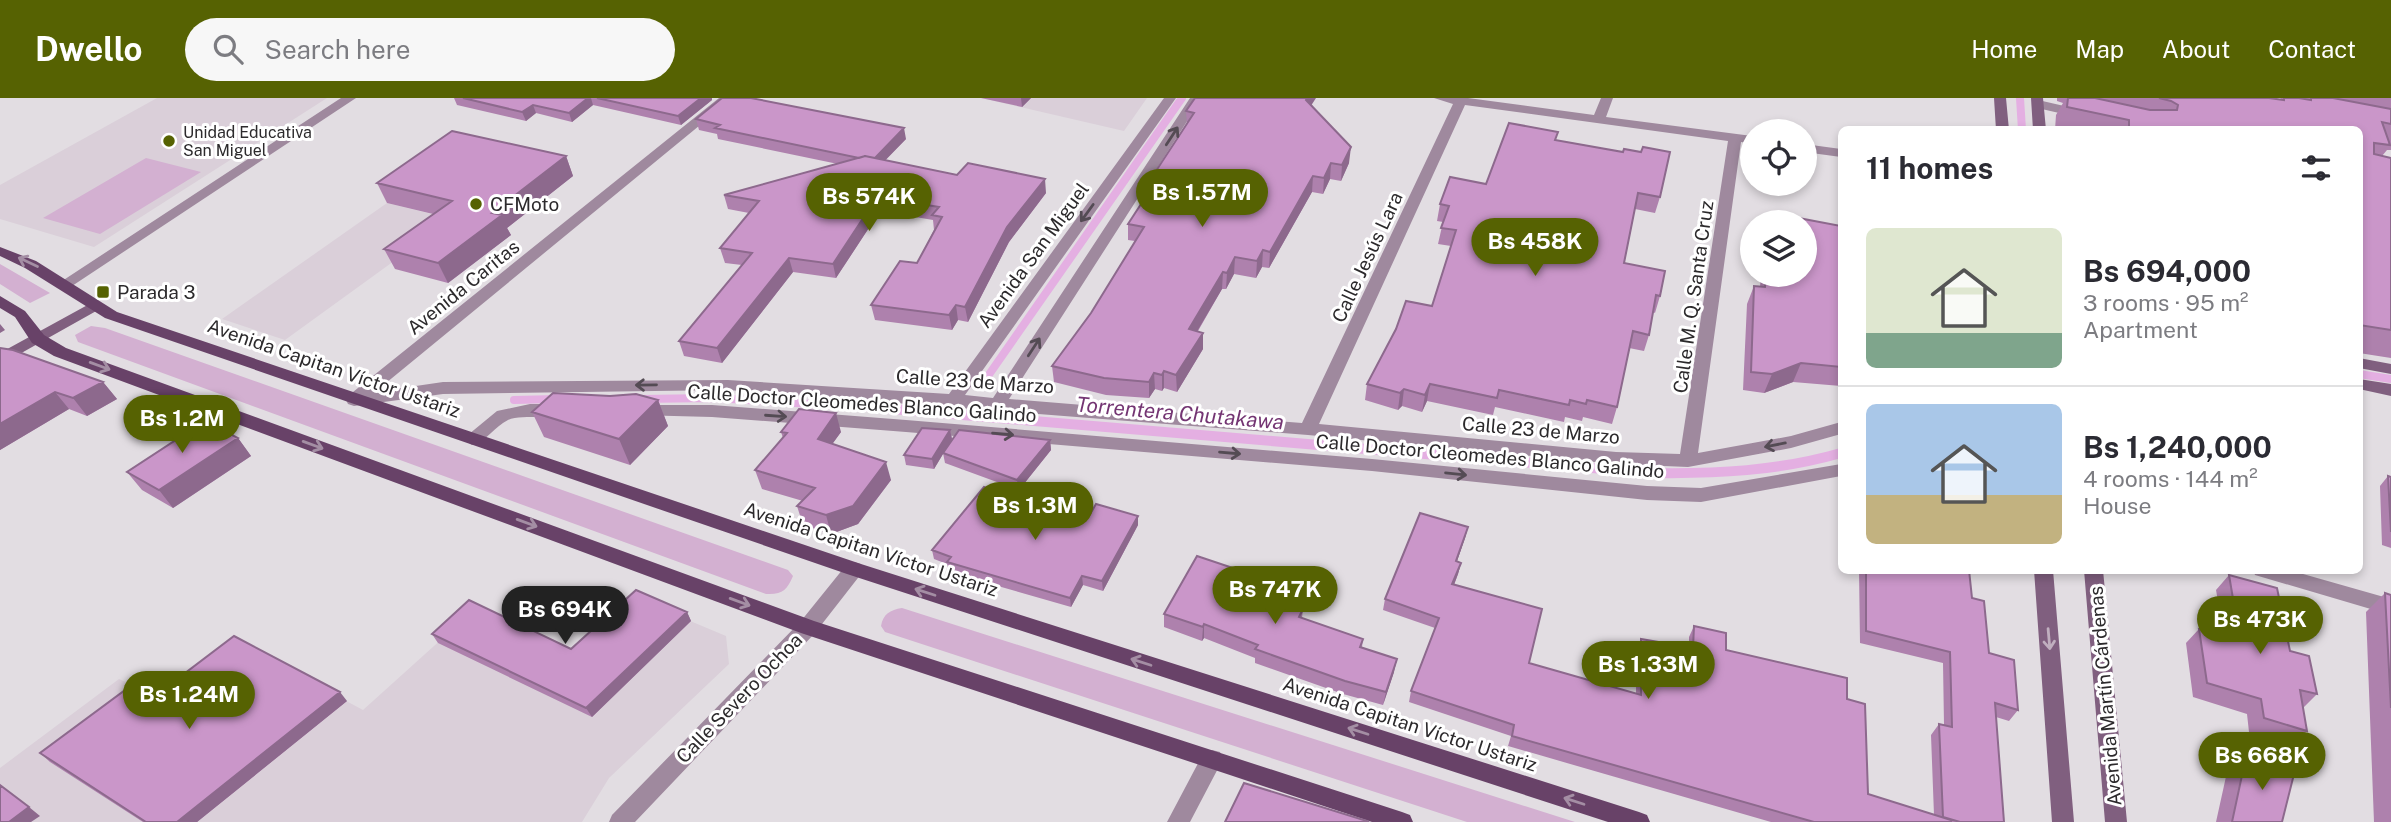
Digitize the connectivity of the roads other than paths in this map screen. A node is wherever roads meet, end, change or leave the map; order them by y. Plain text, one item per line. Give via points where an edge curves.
1 (350, 98) edge
2 (727, 98) edge
3 (1170, 98) edge
4 (1196, 98) edge
5 (1440, 98) edge
6 (1606, 98) edge
7 (2000, 98) edge
8 (1461, 101) junction
9 (2038, 101) edge
10 (2091, 116) edge
11 (1599, 119) junction
12 (2003, 126) edge
13 (2040, 126) edge
14 (1735, 138) junction
15 (1740, 139) edge
16 (1817, 150) edge
17 (1838, 153) edge
18 (0, 251) edge
19 (64, 285) junction
20 (0, 301) edge
21 (93, 306) junction
22 (38, 338) junction
23 (0, 360) edge
24 (2363, 364) edge
25 (2391, 369) edge
26 (2363, 385) edge
27 (2391, 390) edge
28 (354, 400) junction
29 (953, 400) junction
30 (997, 404) junction
31 (582, 411) edge
32 (621, 411) edge
33 (1308, 429) junction
34 (1838, 429) edge
35 (472, 439) junction
36 (1688, 461) junction
37 (1838, 471) edge
38 (854, 569) junction
39 (2043, 574) edge
40 (2093, 574) edge
41 (2276, 574) edge
42 (2391, 607) edge
43 (808, 626) junction
44 (1212, 759) junction
45 (620, 822) edge
46 (1178, 822) edge
47 (1402, 822) edge
48 (1639, 822) edge
49 (2063, 822) edge
50 (2116, 822) edge

1 - 19 street
2 - 28 street, Avenida Caritas
3 -> 29 street, Avenida San Miguel
30 -> 4 street
5 - 8 street
6 - 11 street
7 - 12 street
8 - 11 street
8 - 33 street, Calle Jesús Lara
9 - 10 street
9 - 13 street
11 - 14 street
14 - 15 street
14 - 36 street, Calle M. Q. Santa Cruz
16 - 17 street
19 -> 18 main road, Avenida Capitan Víctor Ustariz
19 - 21 main road, Avenida Capitan Víctor Ustariz
20 - 22 main road via 20,314
21 - 22 street
21 - 28 main road, Avenida Capitan Víctor Ustariz
22 - 23 street
22 -> 43 main road via 60,352
24 - 25 street
26 - 27 street
29 -> 28 street, Calle 23 de Marzo via 728,384 443,388
28 - 35 main road, Avenida Capitan Víctor Ustariz
29 - 30 street, Calle 23 de Marzo
30 - 33 street, Calle 23 de Marzo
31 - 35 street via 530,410 503,415
32 -> 37 street, Calle Doctor Cleomedes Blanco Galindo via 712,411 906,426 1647,493 1701,495
33 - 36 street, Calle 23 de Marzo
34 -> 36 street, Calle 23 de Marzo
35 - 38 main road, Avenida Capitan Víctor Ustariz
38 - 43 street, Calle Severo Ochoa
48 -> 38 main road, Avenida Capitan Víctor Ustariz
39 -> 49 street
40 - 50 street, Avenida Martín Cárdenas
41 - 42 street
43 - 44 main road
43 - 45 street, Calle Severo Ochoa
44 - 46 street
44 - 47 main road

